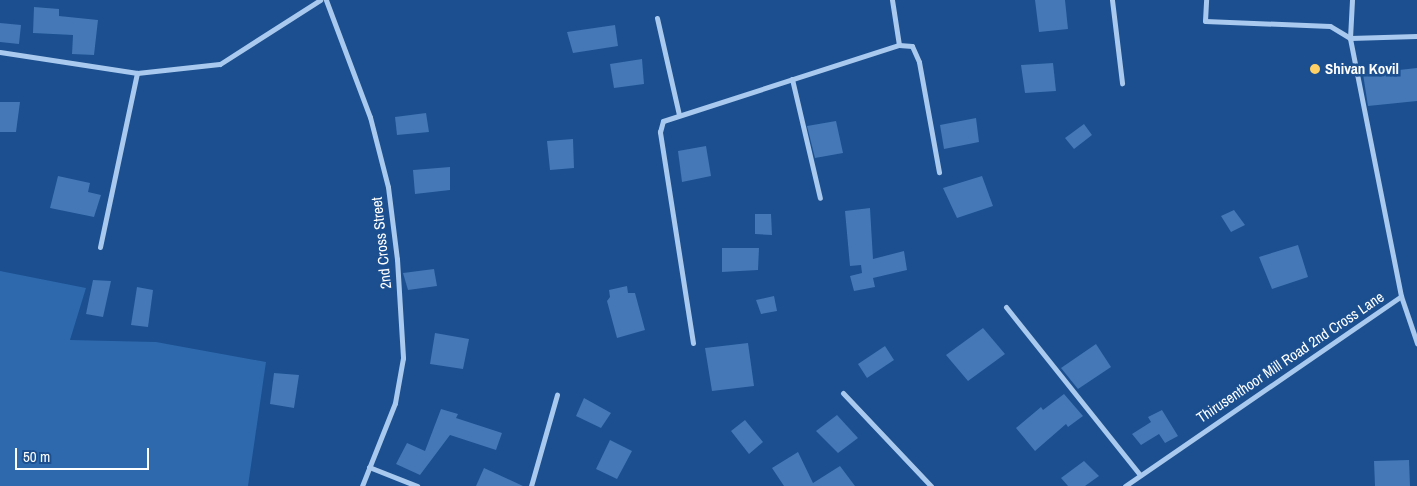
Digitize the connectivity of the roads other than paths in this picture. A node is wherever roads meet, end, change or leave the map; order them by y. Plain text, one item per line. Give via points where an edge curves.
1 (320, 0) edge
2 (326, 0) edge
3 (892, 0) edge
4 (1112, 0) edge
5 (1206, 0) edge
6 (1352, 0) edge
7 (657, 18) dead end
8 (1417, 36) edge
9 (1350, 38) junction
10 (899, 45) junction
11 (0, 52) edge
12 (137, 73) junction
13 (792, 79) junction
14 (1122, 83) dead end
15 (679, 115) junction
16 (939, 172) dead end
17 (820, 198) dead end
18 (100, 247) dead end
19 (1401, 296) junction
20 (1006, 307) dead end
21 (694, 343) dead end
22 (1417, 343) edge
23 (843, 393) dead end
24 (557, 395) dead end
25 (368, 467) junction
26 (1140, 475) junction
27 (362, 486) edge
28 (417, 486) edge
29 (531, 486) edge
30 (931, 486) edge
31 (1125, 486) edge

1 - 12 street via 220,64
2 - 25 street, 2nd Cross Street via 370,117 388,187 396,259 403,358 395,403
3 - 10 street
4 - 14 street
5 - 9 street via 1205,21 1330,26
6 - 9 street, Thirusenthoor Mill Road 2nd Cross Lane
7 - 15 street
8 - 9 street
9 - 19 street, Thirusenthoor Mill Road 2nd Cross Lane
10 - 13 street
10 - 16 street via 912,46 919,62
11 - 12 street
12 - 18 street
13 - 15 street
13 - 17 street
15 - 21 street via 662,120 660,132
19 - 22 street
19 - 26 street, Thirusenthoor Mill Road 2nd Cross Lane
20 - 26 street
23 - 30 street
24 - 29 street
25 - 27 street, 2nd Cross Street
25 - 28 street
26 - 31 street, Thirusenthoor Mill Road 2nd Cross Lane

